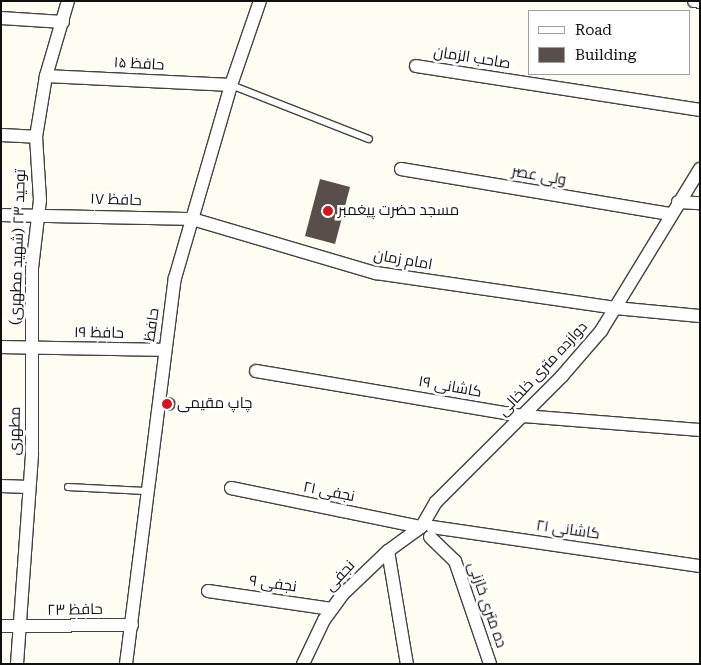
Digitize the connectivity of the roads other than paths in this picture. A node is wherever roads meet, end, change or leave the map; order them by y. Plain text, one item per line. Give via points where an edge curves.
1 (68, 1) edge
2 (260, 1) edge
3 (694, 1) edge
4 (700, 2) edge
5 (1, 18) edge
6 (62, 22) junction
7 (416, 66) dead end
8 (46, 76) junction
9 (231, 84) junction
10 (700, 110) edge
11 (1, 135) edge
12 (36, 138) junction
13 (370, 138) dead end
14 (401, 169) dead end
15 (700, 169) edge
16 (678, 202) junction
17 (700, 203) edge
18 (38, 212) junction
19 (1, 214) edge
20 (671, 214) junction
21 (192, 219) junction
22 (615, 308) junction
23 (700, 316) edge
24 (1, 347) edge
25 (32, 348) junction
26 (165, 350) junction
27 (256, 371) dead end
28 (523, 416) junction
29 (700, 430) edge
30 (1, 486) edge
31 (29, 487) junction
32 (68, 487) dead end
33 (230, 488) dead end
34 (146, 491) junction
35 (425, 529) junction
36 (388, 550) junction
37 (700, 566) edge
38 (208, 591) dead end
39 (332, 609) junction
40 (132, 625) junction
41 (1, 626) edge
42 (19, 627) junction
43 (17, 664) edge
44 (126, 664) edge
45 (303, 664) edge
46 (407, 664) edge
47 (490, 664) edge

1 - 6 street, توحید ۲۳ (شهید مطهری)
2 - 9 street, حافظ
3 - 4 street
5 - 6 street
6 - 8 street, توحید ۲۳ (شهید مطهری)
7 - 10 street, صاحب الزمان
8 - 9 street, حافظ ۱۵
8 - 12 street, توحید ۲۳ (شهید مطهری)
9 - 13 lane
9 - 21 street, حافظ
11 - 12 street
12 - 18 street, توحید ۲۳ (شهید مطهری)
14 - 20 street, ولی عصر
15 - 16 street, دوازده متری خلخالی
16 - 17 street
16 - 20 street, دوازده متری خلخالی
18 - 19 street, حافظ ۱۷
18 - 21 street, حافظ ۱۷
18 - 25 street, توحید ۲۳ (شهید مطهری) via 32,268
20 - 22 street, دوازده متری خلخالی
21 - 22 street, امام زمان via 376,273
21 - 26 street, حافظ via 175,278
22 - 23 street, امام زمان
22 - 28 street, دوازده متری خلخالی via 568,370
24 - 25 street, حافظ ۱۹
25 - 26 street, حافظ ۱۹
25 - 31 street, مطهری
26 - 34 street, حافظ
27 - 28 street, کاشانی ۱۹
28 - 29 street, کاشانی ۱۹
28 - 35 street, دوازده متری خلخالی via 436,502
30 - 31 street
31 - 42 street, مطهری
32 - 34 lane
33 - 35 street, نجفی ۲۱
34 - 40 street, حافظ
35 - 36 street, نجفی
35 - 37 street, کاشانی ۲۱
35 - 47 street, ده متری خازنی via 455,561
36 - 39 street, نجفی
36 - 46 street
38 - 39 street, نجفی ۹
39 - 45 street, نجفی
40 - 42 street, حافظ ۲۳
40 - 44 street, حافظ
41 - 42 street, حافظ ۲۳
42 - 43 street, مطهری

